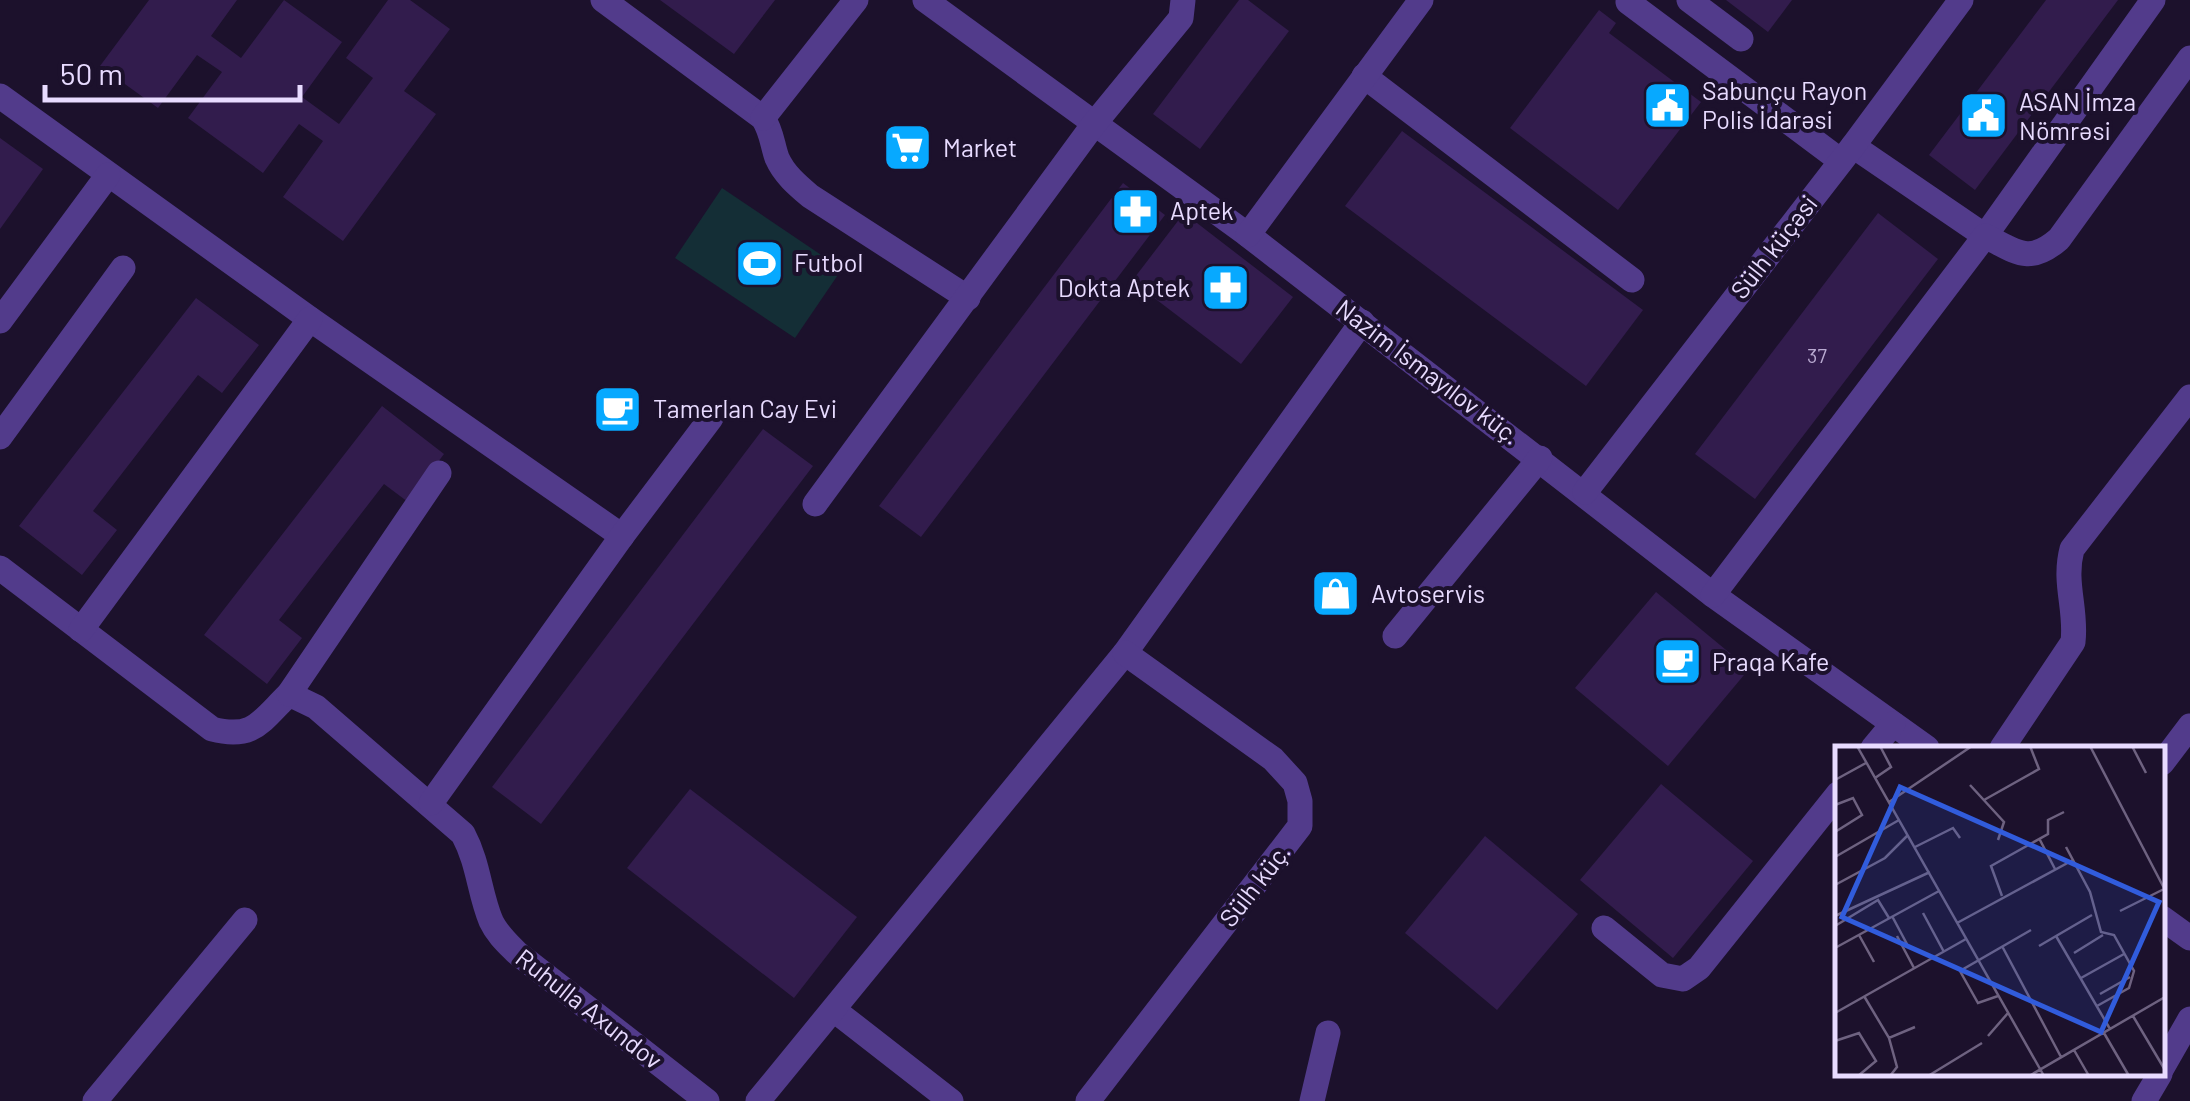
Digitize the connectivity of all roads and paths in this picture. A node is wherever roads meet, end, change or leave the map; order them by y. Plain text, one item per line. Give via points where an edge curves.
1 (602, 0) edge
2 (856, 0) edge
3 (926, 0) edge
4 (1183, 0) edge
5 (1420, 0) edge
6 (1690, 0) edge
7 (1961, 0) edge
8 (2153, 0) edge
9 (1628, 2) edge
10 (1741, 39) dead end
11 (2190, 58) edge
12 (1364, 76) junction
13 (0, 96) edge
14 (763, 118) junction
15 (1094, 124) junction
16 (1847, 154) junction
17 (108, 175) junction
18 (1248, 234) junction
19 (1985, 236) junction
20 (123, 268) dead end
21 (1632, 280) dead end
22 (968, 298) junction
23 (310, 319) junction
24 (0, 321) edge
25 (1362, 322) junction
26 (2190, 396) edge
27 (712, 418) dead end
28 (0, 437) edge
29 (1540, 458) junction
30 (439, 473) dead end
31 (1585, 492) junction
32 (815, 504) dead end
33 (622, 536) junction
34 (0, 568) edge
35 (1713, 595) junction
36 (82, 630) junction
37 (1394, 636) dead end
38 (1125, 653) junction
39 (289, 694) junction
40 (1893, 724) junction
41 (2190, 726) edge
42 (1876, 746) edge
43 (1923, 746) edge
44 (2003, 746) edge
45 (2165, 759) edge
46 (1835, 798) edge
47 (431, 803) junction
48 (244, 920) dead end
49 (2165, 920) edge
50 (1604, 928) dead end
51 (2190, 938) edge
52 (834, 1010) junction
53 (2190, 1019) edge
54 (1328, 1033) dead end
55 (2165, 1064) edge
56 (2158, 1076) edge
57 (701, 1099) edge
58 (95, 1101) edge
59 (758, 1101) edge
60 (950, 1101) edge
61 (1088, 1101) edge
62 (1312, 1101) edge
63 (2144, 1101) edge

1 - 14 street
2 - 14 street
3 - 15 street, Nazim İsmayılov küç.
4 - 15 street via 1181,18
5 - 12 street
6 - 10 street
7 - 16 street, Sülh küçəsi
8 - 19 street
9 - 16 street
11 - 19 street via 2059,240 2026,256
12 - 18 street
12 - 21 street
13 - 17 street
14 - 22 street via 788,176 810,196
15 - 18 street, Nazim İsmayılov küç.
15 - 22 street
16 - 19 street
16 - 31 street, Sülh küçəsi
17 - 23 street
17 - 24 street
18 - 25 street, Nazim İsmayılov küç.
19 - 35 street
20 - 28 street
22 - 32 street
23 - 33 street
23 - 36 street
25 - 29 street, Nazim İsmayılov küç.
25 - 38 street
26 - 44 street via 2072,549 2066,572 2076,623 2072,642
27 - 33 street
29 - 31 street, Nazim İsmayılov küç.
29 - 37 street
30 - 39 street
31 - 35 street, Nazim İsmayılov küç.
33 - 47 street
34 - 36 street
35 - 40 street, Nazim İsmayılov küç.
36 - 39 street via 212,729 235,735 254,728
38 - 52 street
38 - 61 street, Sülh küç. via 1272,759 1295,783 1300,826
39 - 47 street, Ruhulla Axundov via 316,707
40 - 42 street
40 - 43 street, Nazim İsmayılov küç.
41 - 45 street
46 - 50 street via 1699,968 1682,979 1662,976
47 - 57 street, Ruhulla Axundov via 470,846 500,936
48 - 58 street
49 - 51 street
52 - 59 street
52 - 60 street
53 - 55 street
54 - 62 street
56 - 63 street

